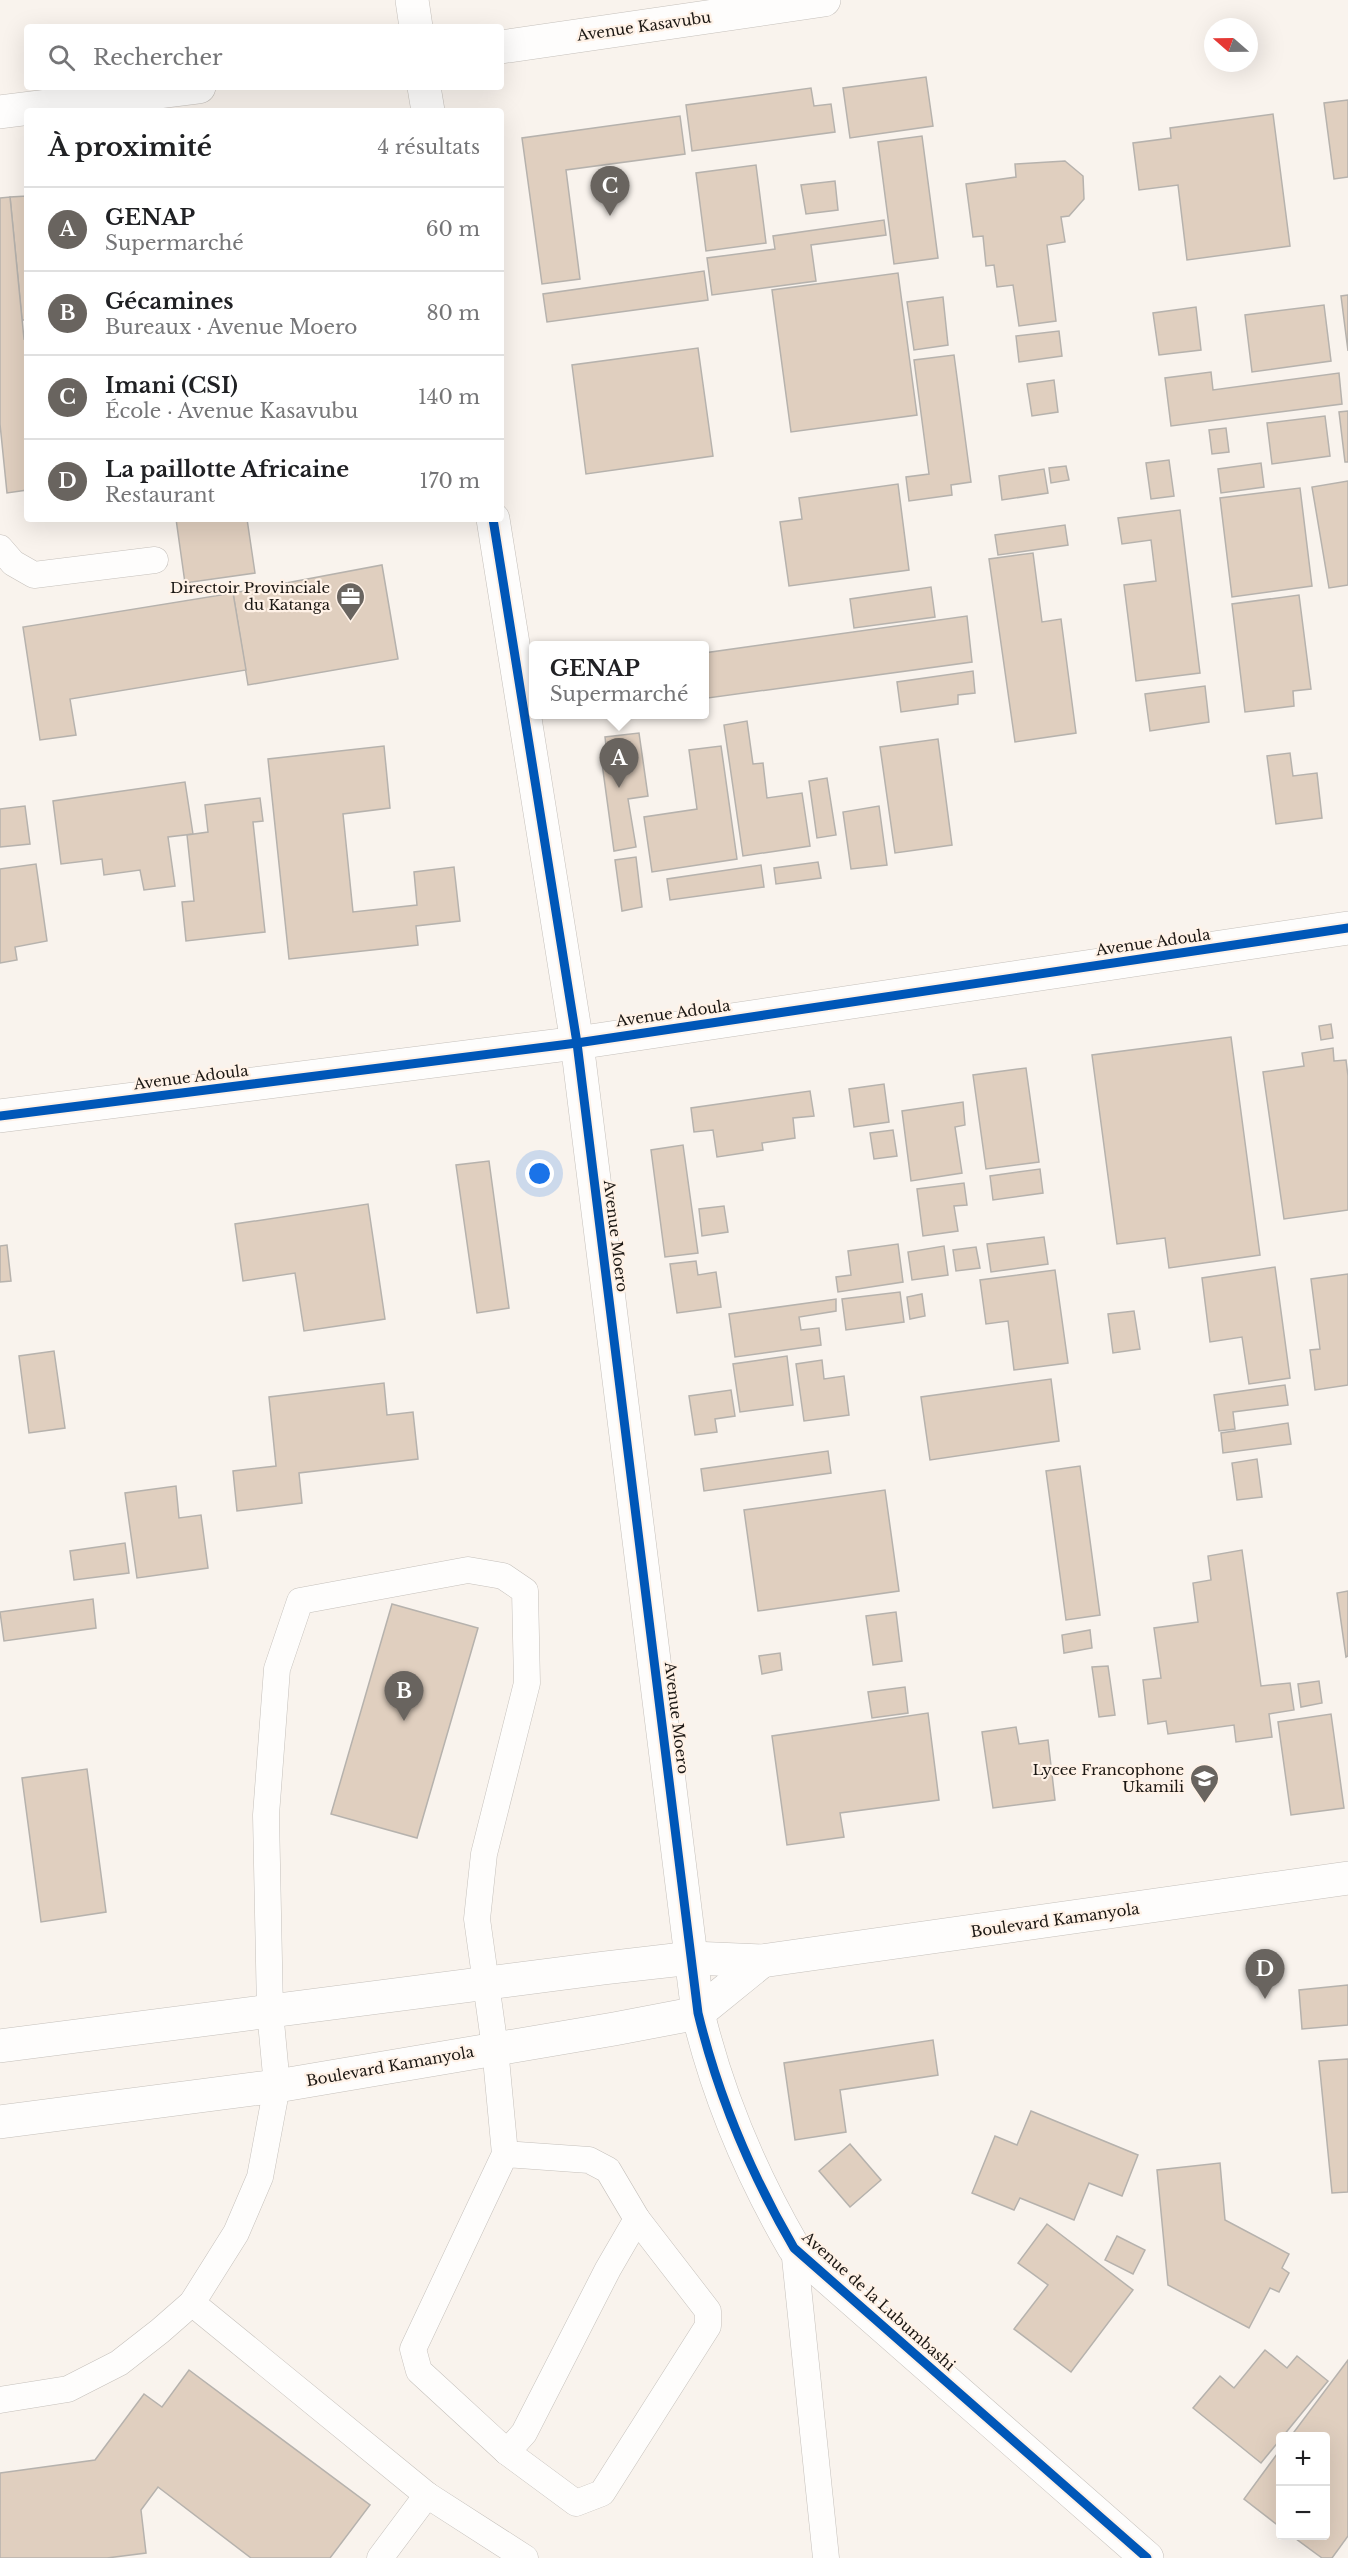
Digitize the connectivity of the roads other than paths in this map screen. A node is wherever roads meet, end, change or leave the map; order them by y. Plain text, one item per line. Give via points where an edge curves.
1 (412, 0) edge
2 (824, 0) edge
3 (416, 24) edge
4 (504, 47) edge
5 (175, 90) edge
6 (424, 90) edge
7 (32, 108) edge
8 (428, 108) edge
9 (24, 109) edge
10 (0, 112) edge
11 (493, 522) edge
12 (0, 548) edge
13 (155, 560) dead end
14 (1348, 928) edge
15 (577, 1042) junction
16 (0, 1116) edge
17 (1348, 1878) edge
18 (692, 1958) junction
19 (762, 1961) junction
20 (485, 1983) junction
21 (270, 2011) junction
22 (698, 2013) junction
23 (0, 2046) edge
24 (495, 2048) junction
25 (276, 2086) junction
26 (0, 2122) edge
27 (505, 2154) junction
28 (637, 2219) junction
29 (794, 2248) junction
30 (192, 2303) junction
31 (0, 2400) edge
32 (507, 2452) junction
33 (427, 2495) junction
34 (1134, 2554) edge
35 (380, 2558) edge
36 (525, 2558) edge
37 (826, 2558) edge

1 - 3 street
2 - 4 street, Avenue Kasavubu
5 - 7 street
6 - 8 street
9 - 10 street
11 - 15 street, Avenue Moero
12 - 13 lane via 13,563 34,575
14 - 15 street, Avenue Adoula
15 - 16 street, Avenue Adoula
15 - 18 street, Avenue Moero
17 - 19 street, Boulevard Kamanyola
18 - 19 street, Boulevard Kamanyola
18 - 20 street, Boulevard Kamanyola
18 - 22 street, Avenue de la Lubumbashi
19 - 22 street, Boulevard Kamanyola
20 - 21 street, Boulevard Kamanyola
20 - 21 lane via 477,1919 484,1854 527,1683 525,1591 503,1576 468,1570 300,1601 277,1669 266,1804
20 - 24 lane
21 - 23 street, Boulevard Kamanyola
21 - 25 lane
22 - 24 street, Boulevard Kamanyola
22 - 29 street, Avenue de la Lubumbashi via 709,2060 741,2145
24 - 25 street, Boulevard Kamanyola
24 - 27 lane
25 - 26 street, Boulevard Kamanyola
25 - 30 lane via 260,2177 236,2234
27 - 28 lane via 589,2160 608,2170
27 - 32 lane via 412,2349 418,2372
28 - 32 lane via 524,2433
28 - 32 lane via 708,2311 708,2326 602,2493 576,2503
29 - 34 street, Avenue de la Lubumbashi
29 - 37 lane
30 - 31 lane via 118,2363 68,2389
30 - 33 lane
33 - 35 lane
33 - 36 lane

